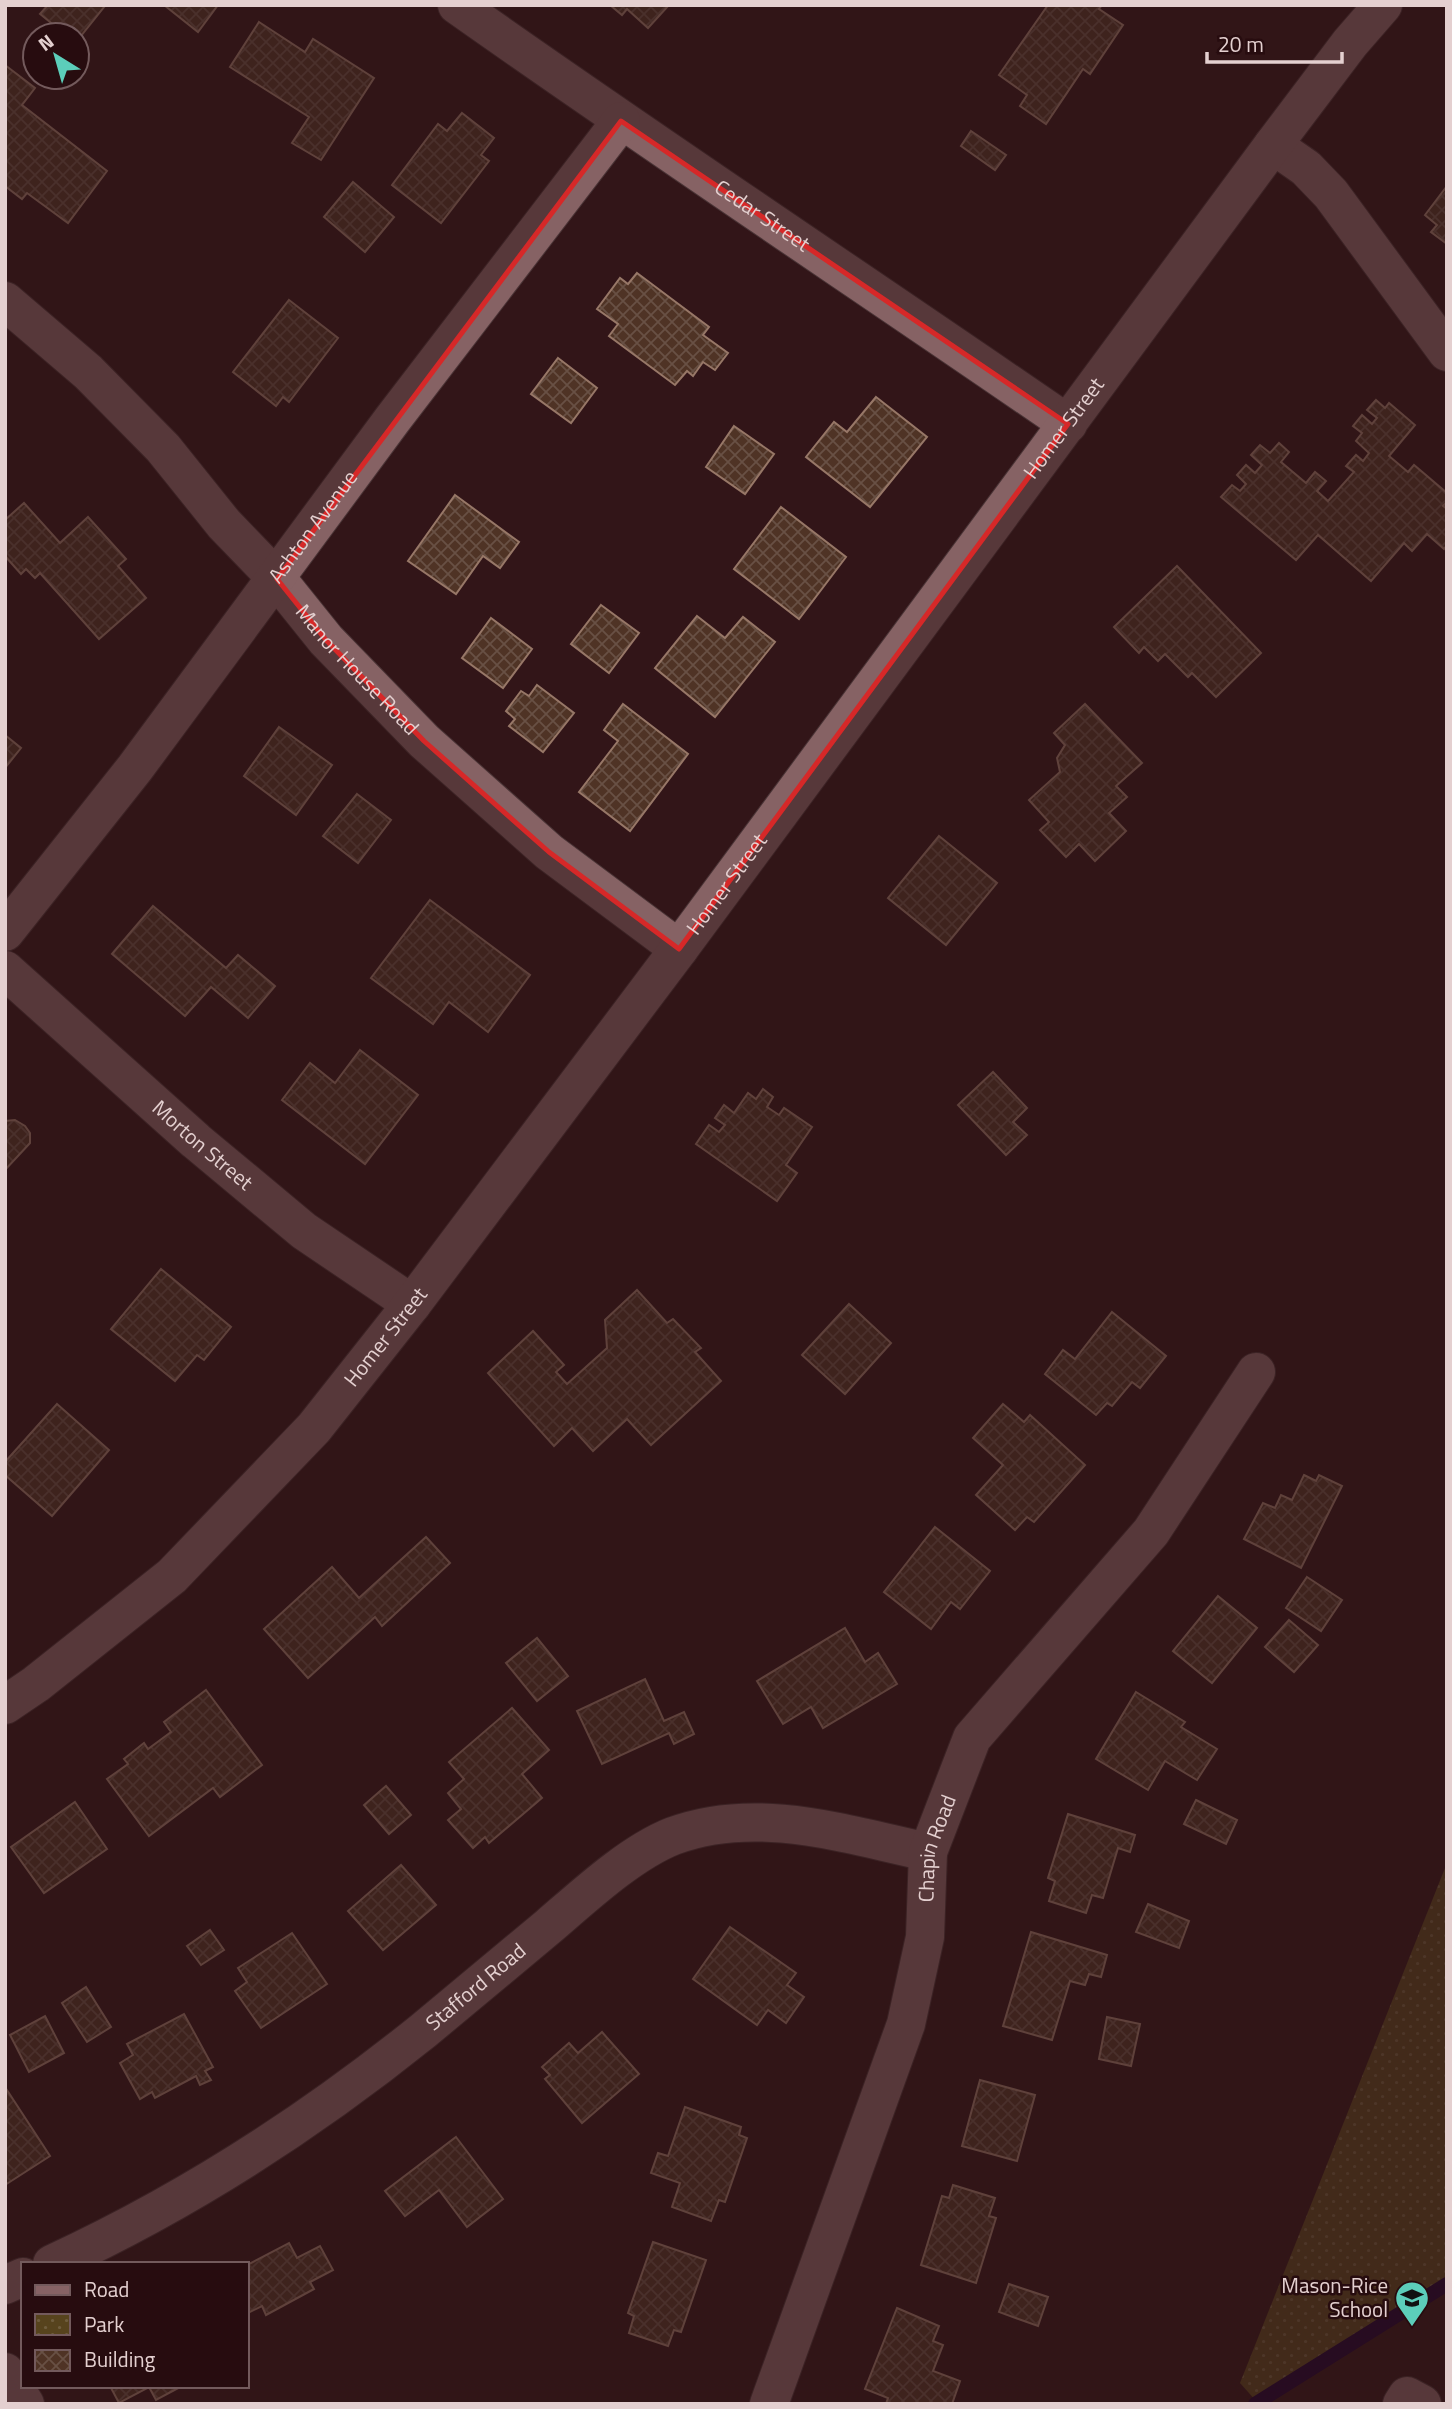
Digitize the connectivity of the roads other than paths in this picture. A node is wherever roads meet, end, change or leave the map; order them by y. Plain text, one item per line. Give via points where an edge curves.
1 (457, 5) edge
2 (1383, 5) edge
3 (621, 121) junction
4 (1273, 145) junction
5 (5, 301) edge
6 (1447, 352) edge
7 (1068, 424) junction
8 (277, 579) junction
9 (5, 932) edge
10 (679, 949) junction
11 (5, 970) edge
12 (412, 1304) junction
13 (1256, 1373) dead end
14 (5, 1704) edge
15 (928, 1852) junction
16 (56, 2262) edge
17 (21, 2278) edge
18 (5, 2285) edge
19 (5, 2372) edge
20 (25, 2404) edge
21 (769, 2404) edge
22 (1402, 2404) edge
23 (1422, 2404) edge

1 - 3 street, Cedar Street
2 - 4 street, Homer Street
3 - 7 street, Cedar Street
3 - 8 street, Ashton Avenue via 392,420
4 - 6 street via 1306,168 1331,194
4 - 7 street, Homer Street
5 - 8 street, Manor House Road via 88,372 163,448 224,524
7 - 10 street, Homer Street
8 - 9 street, Ashton Avenue
8 - 10 street, Manor House Road via 327,640 424,741 548,852
10 - 12 street, Homer Street
11 - 12 street, Morton Street via 304,1231
12 - 14 street, Homer Street via 314,1428 172,1576
13 - 15 street, Chapin Road via 1151,1532 972,1738
15 - 16 street, Stafford Road via 799,1824 730,1823 673,1836 596,1886 359,2082 237,2162 114,2235
15 - 21 street, Chapin Road via 925,1937 906,2024
17 - 18 street
19 - 20 street
22 - 23 street via 1407,2396

